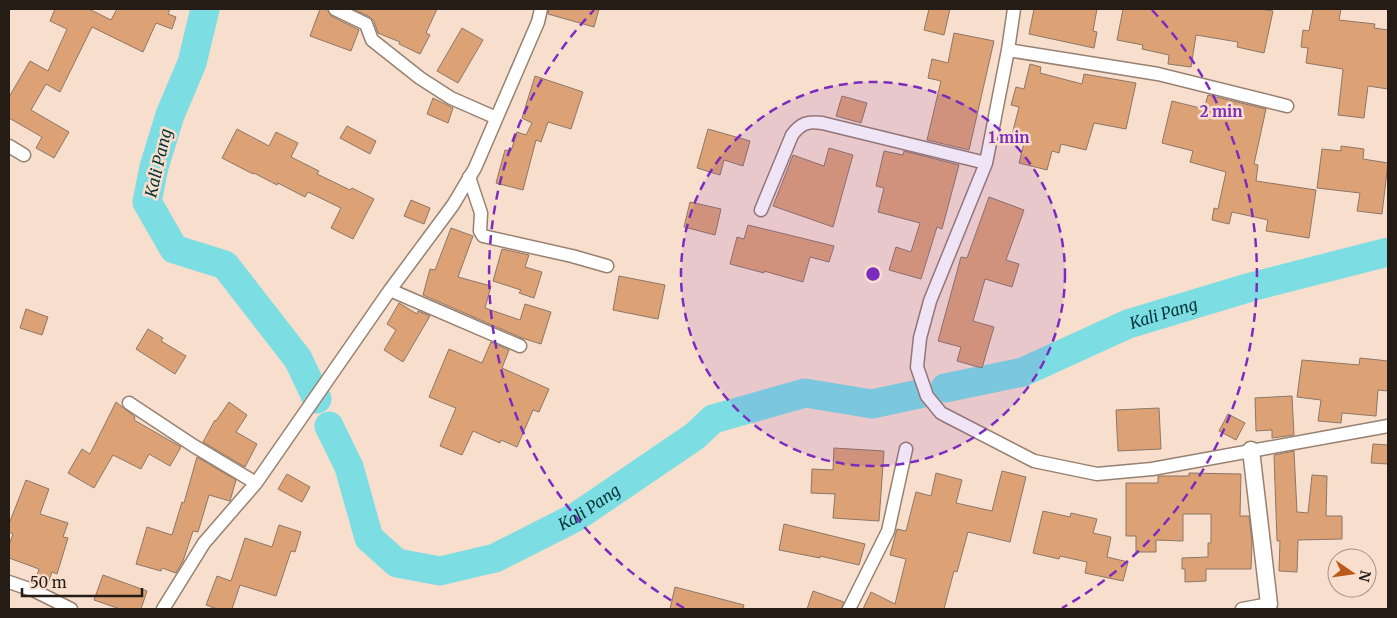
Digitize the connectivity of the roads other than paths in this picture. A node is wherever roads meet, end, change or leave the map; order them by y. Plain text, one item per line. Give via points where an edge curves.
1 (335, 9) edge
2 (541, 9) edge
3 (1014, 9) edge
4 (1008, 50) junction
5 (1287, 106) dead end
6 (495, 119) junction
7 (9, 146) edge
8 (24, 155) dead end
9 (986, 163) junction
10 (469, 177) junction
11 (761, 210) dead end
12 (607, 266) dead end
13 (390, 290) junction
14 (520, 346) dead end
15 (129, 403) dead end
16 (1388, 426) edge
17 (906, 449) dead end
18 (1251, 450) junction
19 (256, 483) junction
20 (9, 582) edge
21 (1270, 607) edge
22 (71, 609) edge
23 (163, 609) edge
24 (849, 609) edge
25 (1242, 609) edge

1 - 6 street via 366,24 372,40 420,78 451,98
2 - 6 street
3 - 4 street
4 - 5 street via 1158,74
4 - 9 street
6 - 10 street
7 - 8 street
9 - 11 street via 822,123 804,123 792,135
9 - 18 street via 930,301 920,338 917,367 927,396 941,413 1034,461 1096,474 1152,469
10 - 12 street via 481,213 480,231 483,236
10 - 13 street via 453,205
13 - 14 street
13 - 19 street
15 - 19 street
16 - 18 street
17 - 24 street via 888,531
18 - 21 street
19 - 23 street via 204,543
20 - 22 street
21 - 25 street

